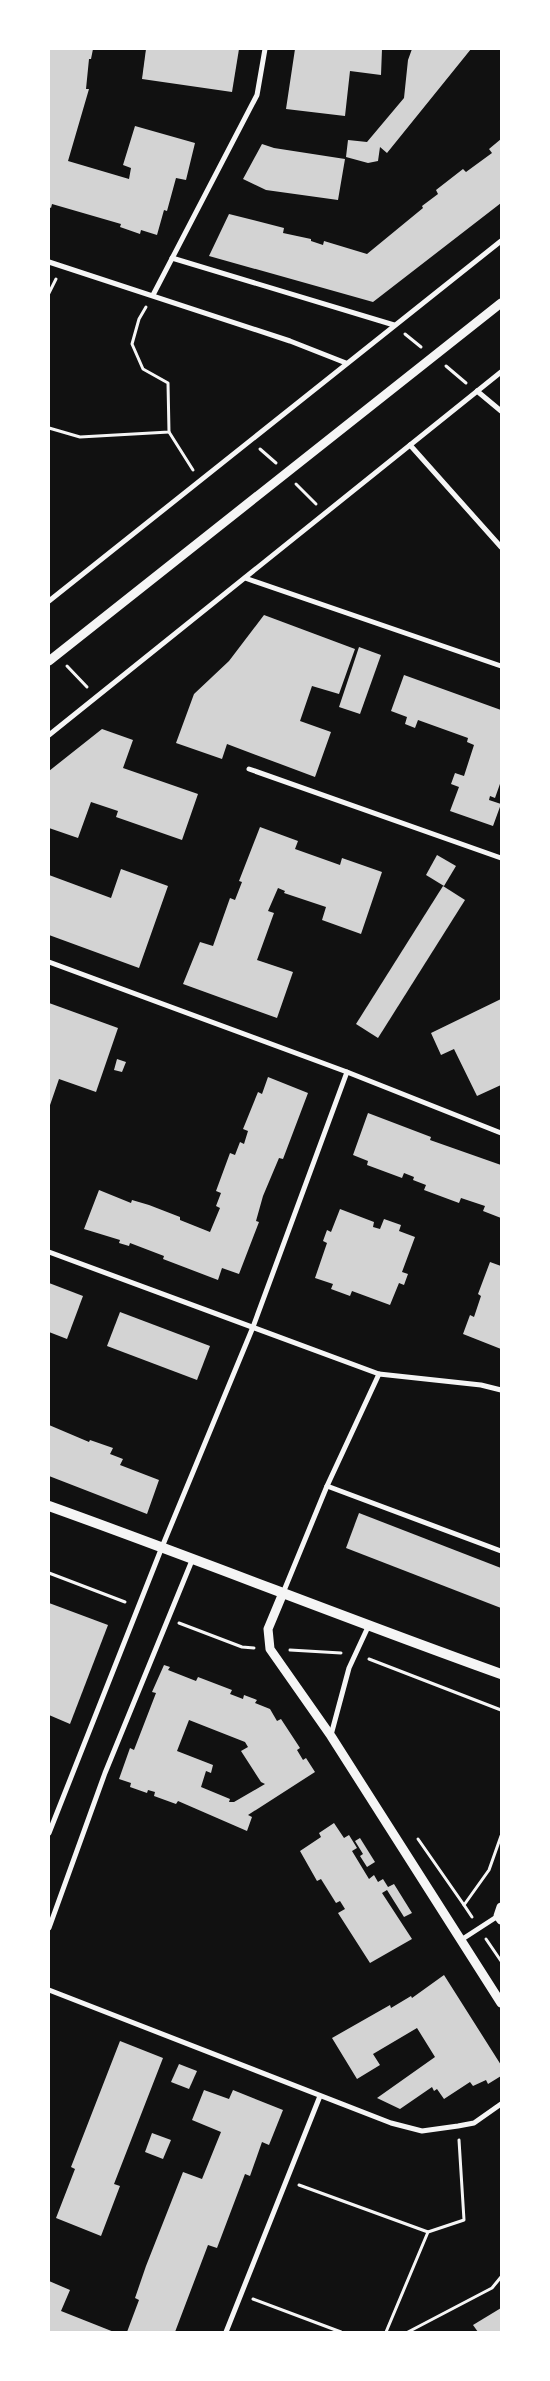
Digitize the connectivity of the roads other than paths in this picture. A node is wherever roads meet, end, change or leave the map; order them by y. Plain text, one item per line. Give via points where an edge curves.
1 (265, 49) edge
2 (501, 241) edge
3 (172, 258) junction
4 (49, 262) edge
5 (153, 294) junction
6 (501, 303) edge
7 (394, 326) junction
8 (346, 363) junction
9 (501, 372) edge
10 (477, 392) junction
11 (501, 411) edge
12 (410, 445) junction
13 (501, 547) edge
14 (245, 578) junction
15 (49, 601) edge
16 (52, 658) edge
17 (501, 666) edge
18 (49, 735) edge
19 (249, 769) dead end
20 (501, 858) edge
21 (49, 962) edge
22 (348, 1072) junction
23 (501, 1133) edge
24 (49, 1252) edge
25 (253, 1327) junction
26 (379, 1374) junction
27 (501, 1390) edge
28 (326, 1486) junction
29 (49, 1506) edge
30 (162, 1547) junction
31 (501, 1551) edge
32 (193, 1558) junction
33 (283, 1594) junction
34 (368, 1627) junction
35 (501, 1674) edge
36 (331, 1736) junction
37 (49, 1833) edge
38 (500, 1914) edge
39 (49, 1928) edge
40 (460, 1940) junction
41 (49, 1990) edge
42 (501, 2003) edge
43 (320, 2096) junction
44 (501, 2104) edge
45 (226, 2332) edge

1 - 3 street via 257,95
2 - 7 street
3 - 5 street
3 - 7 street
4 - 5 street
5 - 8 street
6 - 16 street
7 - 8 street
8 - 15 street
9 - 10 street
10 - 11 street
10 - 12 street
12 - 13 street
12 - 14 street
14 - 17 street
14 - 18 street
19 - 20 street
21 - 22 street
22 - 23 street
22 - 25 street
24 - 25 street
25 - 26 street
25 - 30 street
26 - 27 street
26 - 28 street
28 - 31 street
28 - 33 street
29 - 30 main road
30 - 32 main road
30 - 37 street
32 - 33 main road
32 - 39 street via 104,1773
33 - 34 main road
33 - 36 street via 268,1629 270,1649
34 - 35 main road
34 - 36 street via 349,1668
36 - 40 street
38 - 40 street
40 - 42 street
41 - 43 street
43 - 44 street via 422,2131 474,2123
43 - 45 street

